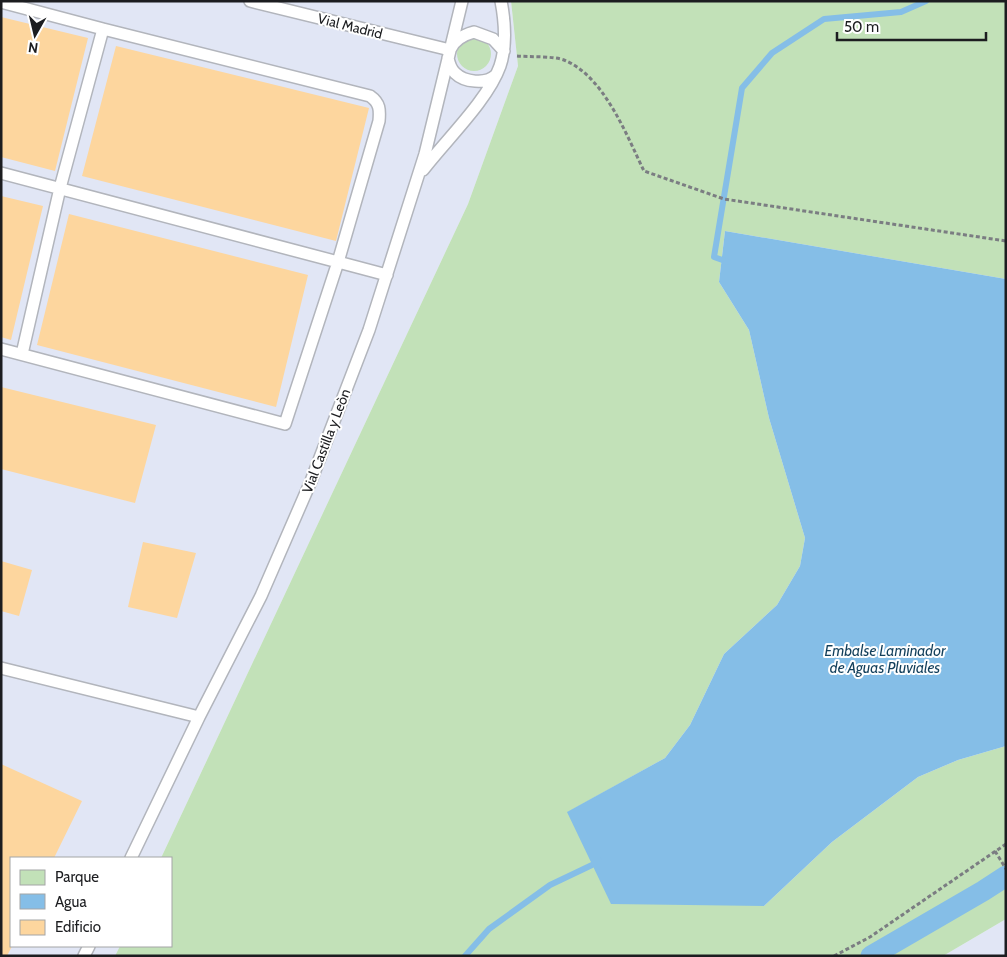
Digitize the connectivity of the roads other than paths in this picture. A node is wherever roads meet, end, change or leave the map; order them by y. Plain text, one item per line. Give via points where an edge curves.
1 (250, 1) edge
2 (462, 1) edge
3 (500, 1) edge
4 (1, 2) edge
5 (103, 29) junction
6 (449, 54) junction
7 (505, 54) junction
8 (497, 74) junction
9 (1, 173) edge
10 (417, 178) junction
11 (60, 188) junction
12 (338, 262) junction
13 (387, 275) junction
14 (1, 349) edge
15 (22, 354) junction
16 (1, 668) edge
17 (199, 717) junction
18 (131, 857) edge

1 - 6 lane, Vial Madrid
2 - 6 lane, Vial Castilla y Leòn
3 - 7 lane
4 - 5 lane
5 - 11 lane
5 - 12 lane via 377,100 379,121
6 - 7 lane via 452,44 474,32 494,39
6 - 8 lane via 453,71 464,78 481,82
6 - 10 lane, Vial Castilla y Leòn
7 - 8 lane
8 - 10 lane via 482,98
9 - 11 lane
10 - 13 lane, Vial Castilla y Leòn
11 - 12 lane
11 - 15 lane
12 - 13 lane
12 - 15 lane via 285,424
13 - 17 lane, Vial Castilla y Leòn via 308,490 261,596
14 - 15 lane
16 - 17 lane
17 - 18 lane, Vial Castilla y Leòn

